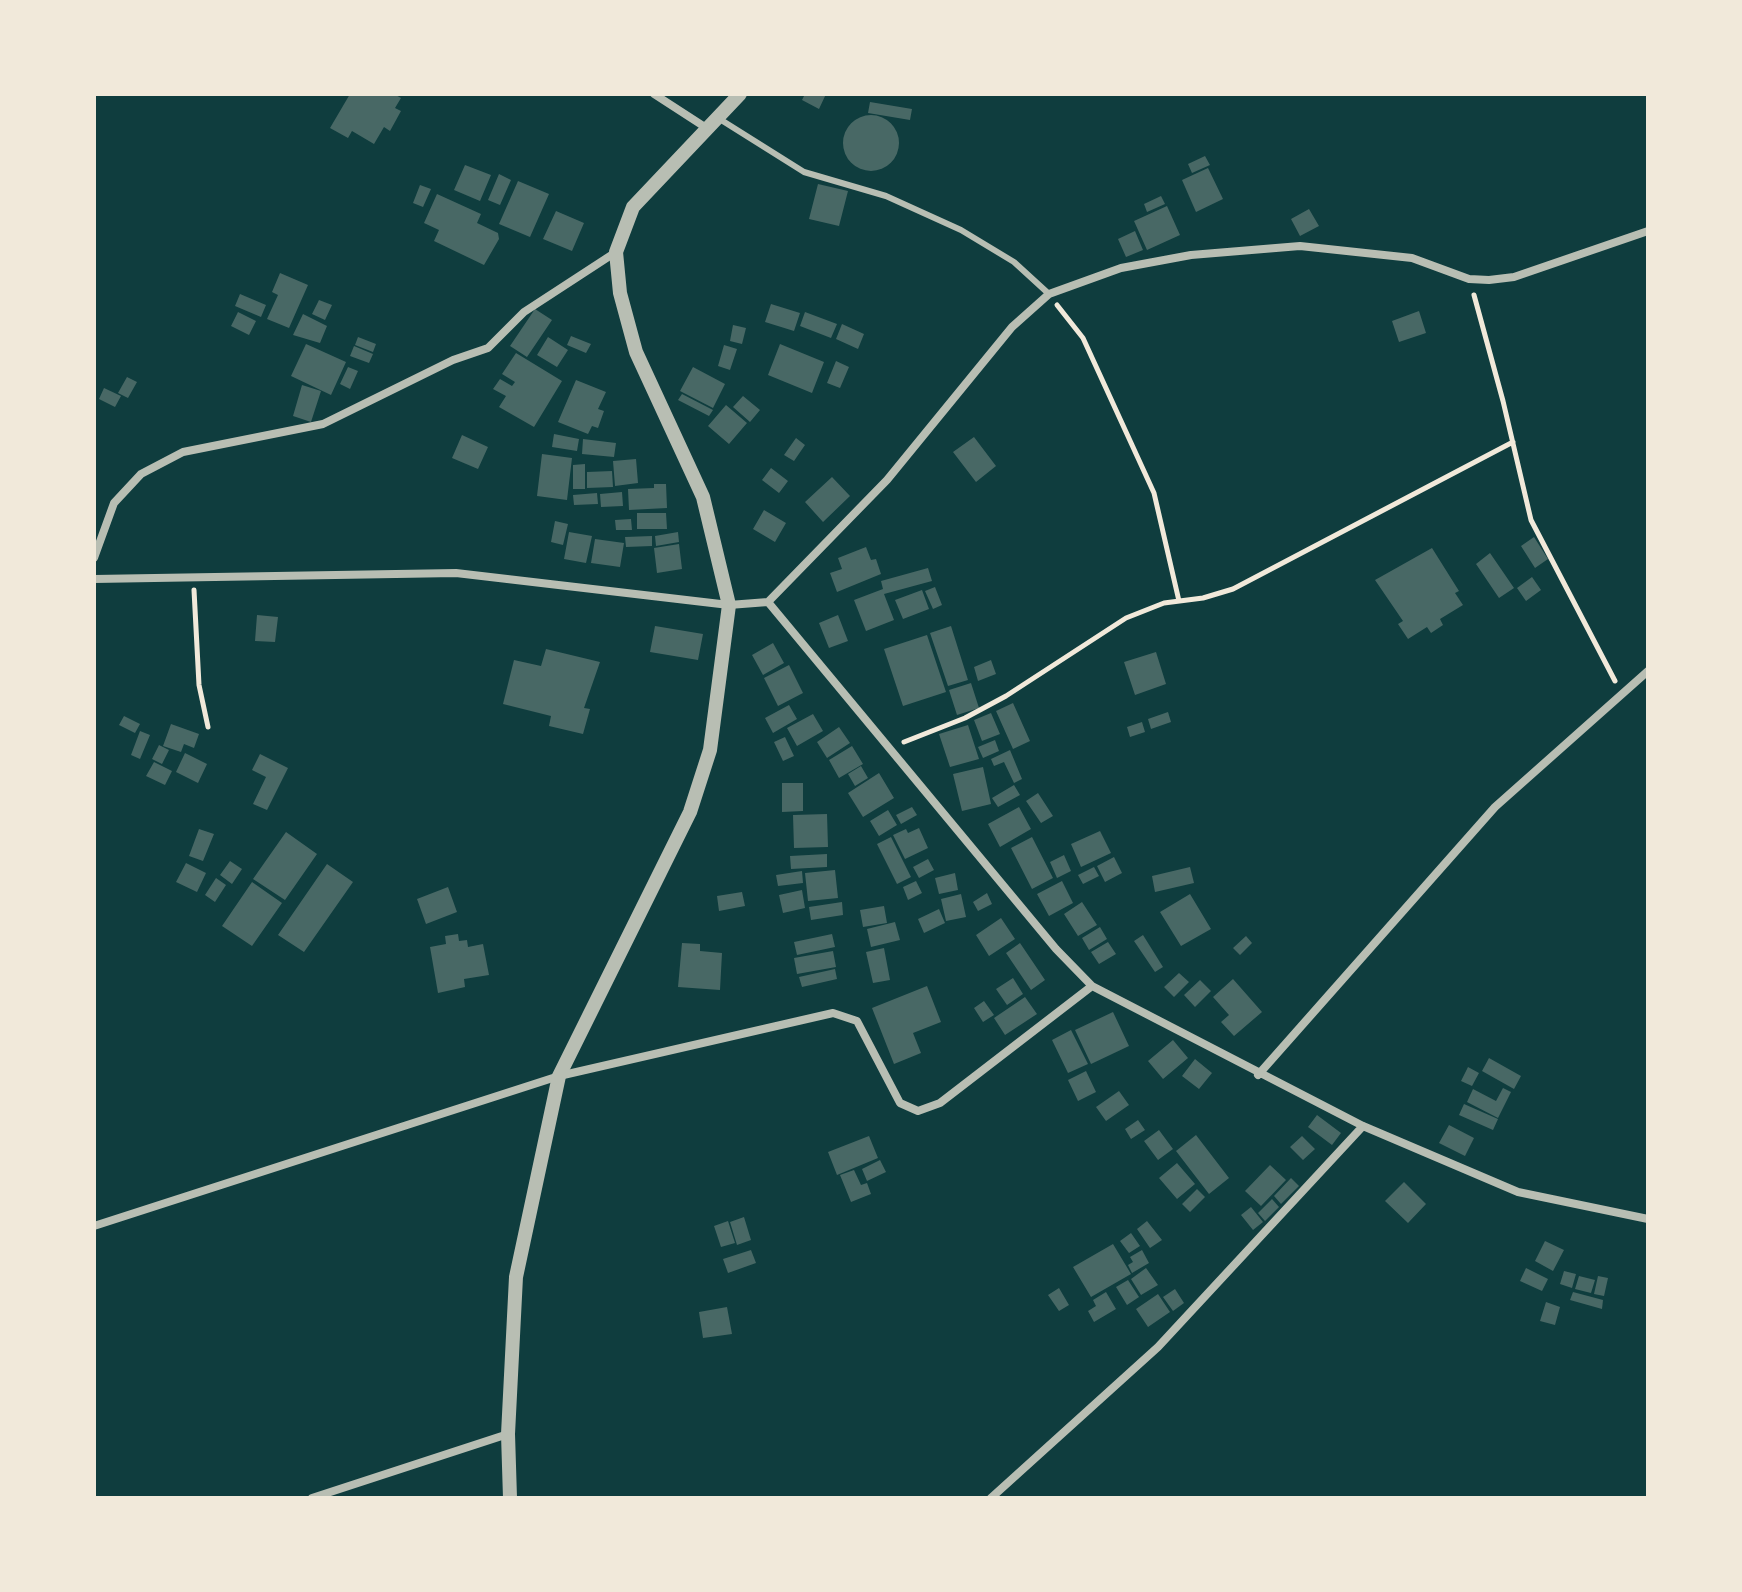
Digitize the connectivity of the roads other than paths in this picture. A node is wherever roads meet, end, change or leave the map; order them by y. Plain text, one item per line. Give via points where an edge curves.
1 (654, 94) edge
2 (740, 94) edge
3 (713, 123) junction
4 (1648, 231) edge
5 (616, 252) junction
6 (1049, 294) junction
7 (94, 558) edge
8 (94, 579) edge
9 (768, 602) junction
10 (729, 605) junction
11 (1648, 671) edge
12 (1092, 986) junction
13 (1258, 1075) junction
14 (559, 1076) junction
15 (1363, 1126) junction
16 (1648, 1219) edge
17 (94, 1226) edge
18 (508, 1434) junction
19 (312, 1498) edge
20 (510, 1498) edge
21 (991, 1498) edge

1 - 3 street
2 - 3 street
3 - 5 street via 633,207
3 - 6 lane via 804,172 886,196 961,230 1014,262
4 - 6 street via 1514,277 1469,279 1412,258 1300,246 1191,255 1121,268
5 - 7 street via 524,312 488,348 323,424 183,452 141,474 114,503
5 - 10 street via 620,293 636,352 703,497
6 - 9 street via 1012,327 887,480
8 - 10 street via 456,573
9 - 10 street
9 - 12 street
10 - 14 street via 710,750 690,812
11 - 13 street via 1495,807
12 - 13 street
12 - 14 street via 940,1103 918,1111 900,1103 857,1021 833,1013
13 - 15 street
14 - 17 street
14 - 18 street via 516,1277
15 - 16 street via 1518,1192
15 - 21 street via 1158,1347
18 - 19 street
18 - 20 street

